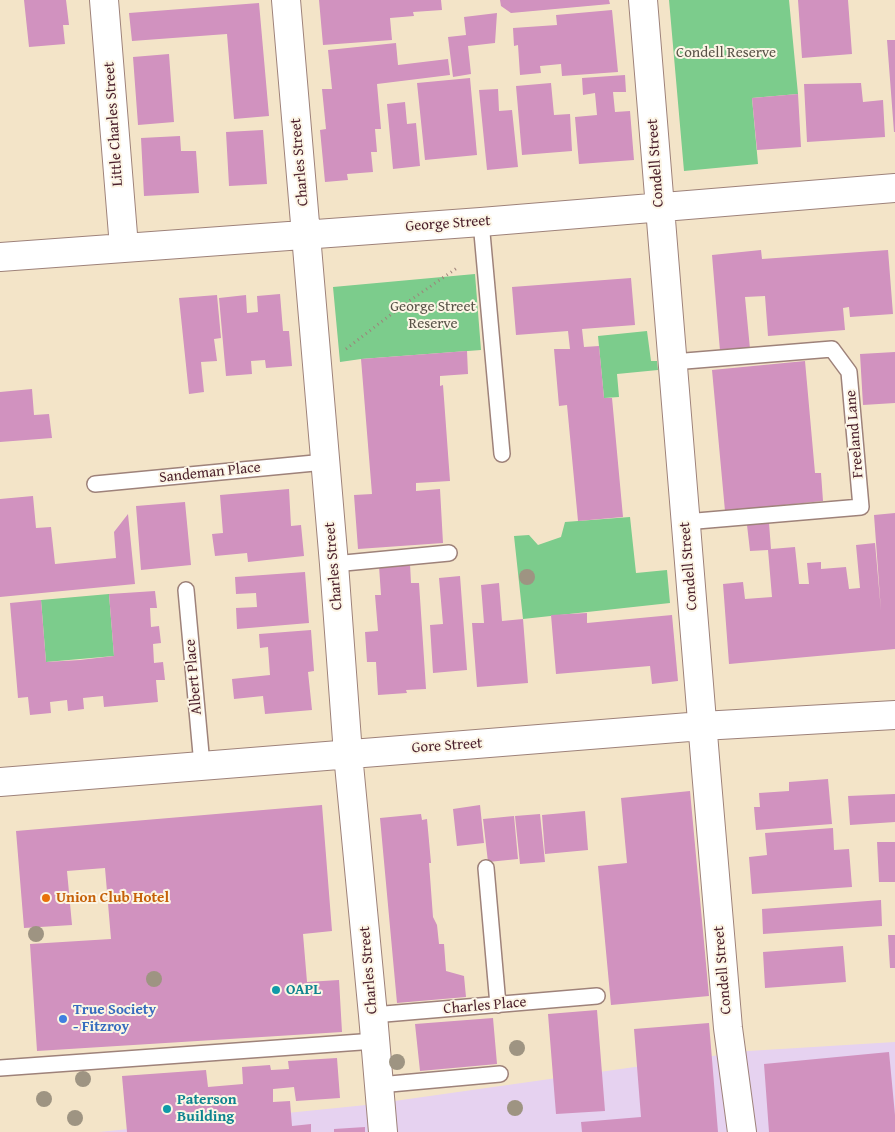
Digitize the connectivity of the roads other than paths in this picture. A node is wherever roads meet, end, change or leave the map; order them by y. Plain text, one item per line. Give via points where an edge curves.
1 (104, 0) edge
2 (286, 0) edge
3 (643, 0) edge
4 (895, 188) edge
5 (660, 208) junction
6 (481, 222) junction
7 (306, 233) junction
8 (124, 248) junction
9 (0, 257) edge
10 (673, 362) junction
11 (502, 454) dead end
12 (325, 462) junction
13 (95, 484) dead end
14 (685, 522) junction
15 (449, 553) dead end
16 (334, 564) junction
17 (186, 590) dead end
18 (895, 714) edge
19 (702, 726) junction
20 (348, 754) junction
21 (202, 765) junction
22 (0, 782) edge
23 (486, 868) dead end
24 (597, 996) dead end
25 (498, 1005) junction
26 (374, 1028) junction
27 (0, 1068) edge
28 (500, 1074) dead end
29 (379, 1086) junction
30 (382, 1132) edge
31 (742, 1132) edge

1 - 8 street, Little Charles Street
2 - 7 street, Charles Street
3 - 5 street, Condell Street
4 - 5 street, George Street
5 - 6 street, George Street
5 - 10 street, Condell Street
6 - 7 street, George Street
6 - 11 lane
7 - 8 street, George Street
7 - 12 street, Charles Street
8 - 9 street, George Street
10 - 14 street, Condell Street
10 - 14 lane, Freeland Lane via 832,349 849,372 861,507
12 - 13 lane, Sandeman Place
12 - 16 street, Charles Street
14 - 19 street, Condell Street
15 - 16 lane
16 - 20 street, Charles Street
17 - 21 lane, Albert Place
18 - 19 street, Gore Street
19 - 20 street, Gore Street
19 - 31 street, Condell Street via 728,1028
20 - 21 street, Gore Street
20 - 26 street, Charles Street
21 - 22 street, Gore Street
23 - 25 lane
24 - 25 lane, Charles Place
25 - 26 lane, Charles Place
26 - 27 lane, Charles Place
26 - 29 street, Charles Street
28 - 29 lane
29 - 30 street, Charles Street

